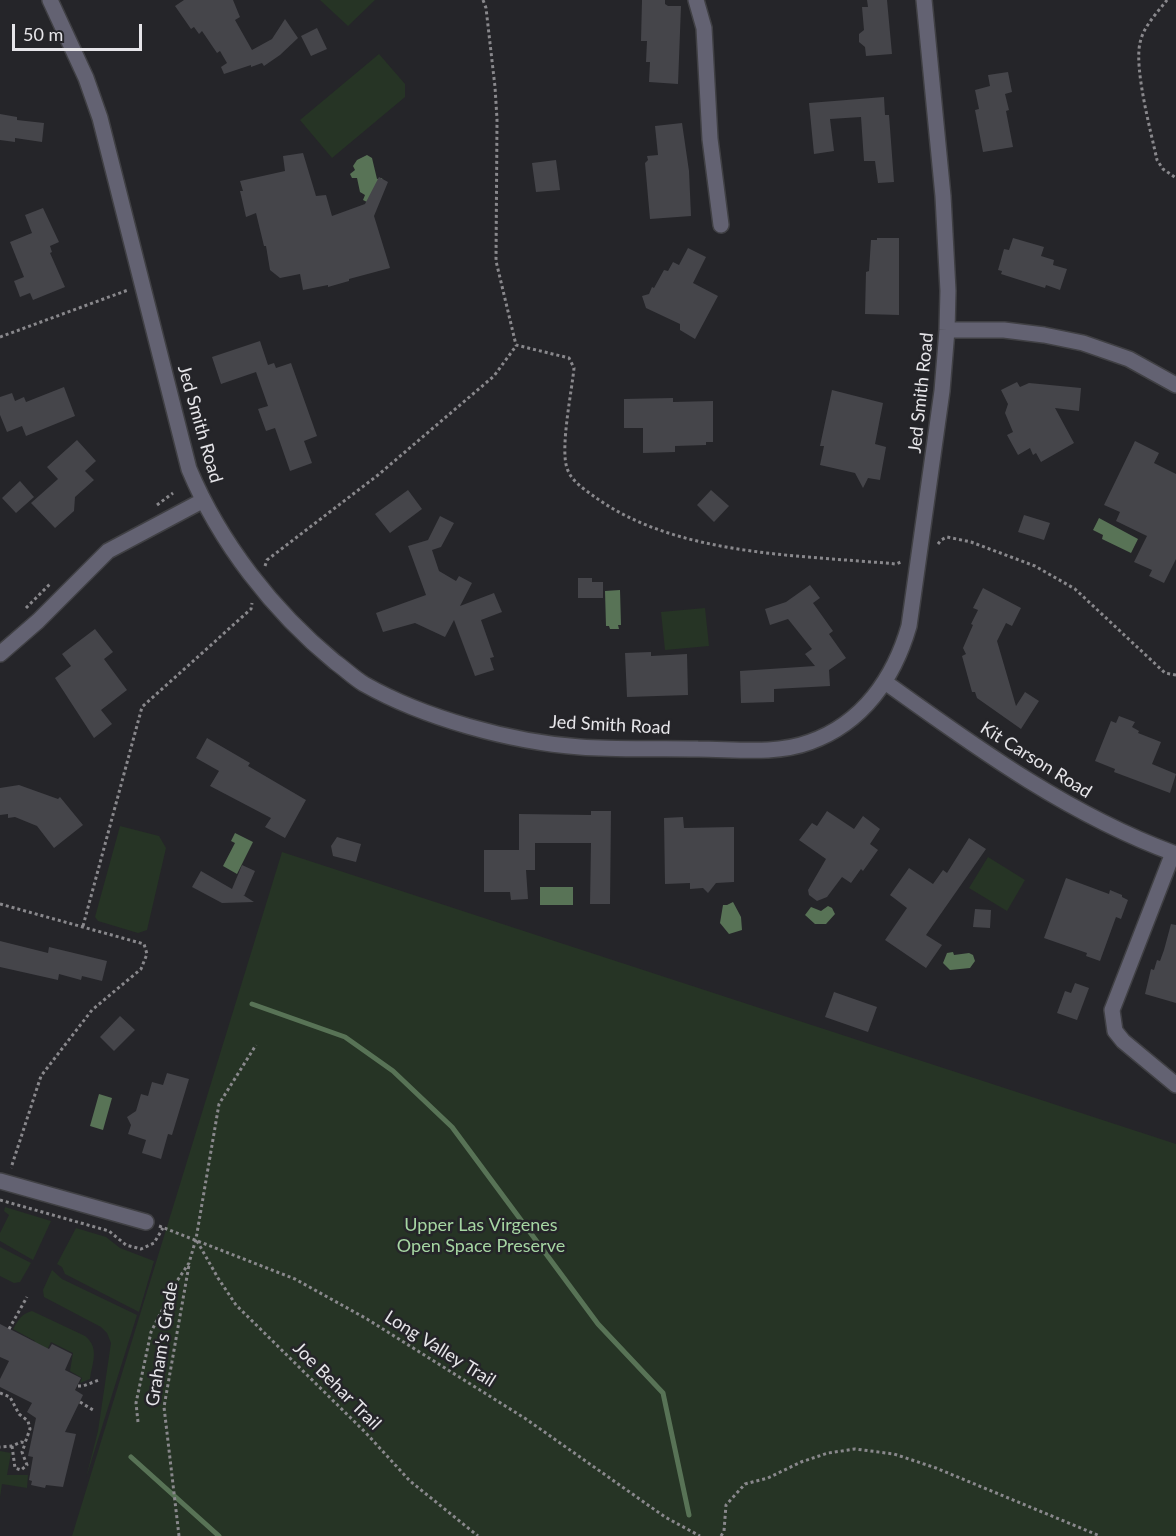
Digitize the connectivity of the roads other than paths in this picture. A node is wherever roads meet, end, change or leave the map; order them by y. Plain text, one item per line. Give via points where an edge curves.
1 (50, 0) edge
2 (696, 0) edge
3 (924, 0) edge
4 (721, 225) dead end
5 (947, 330) junction
6 (1176, 385) edge
7 (202, 501) junction
8 (0, 654) edge
9 (885, 682) junction
10 (1175, 854) edge
11 (1176, 1085) edge
12 (3, 1181) edge
13 (146, 1222) road end

1 - 7 street, Jed Smith Road via 100,118 189,469
2 - 4 street via 704,28
3 - 5 street, Jed Smith Road via 943,196
5 - 6 street via 1004,330 1083,343 1129,359
5 - 9 street, Jed Smith Road via 909,626 901,654
7 - 8 street via 108,551
7 - 9 street, Jed Smith Road via 284,615 325,653 362,683 406,706 462,725 577,747 760,750 810,742 832,732 852,718
9 - 10 street, Kit Carson Road via 1035,786
10 - 11 street via 1112,1010 1115,1030 1123,1041
12 - 13 street

